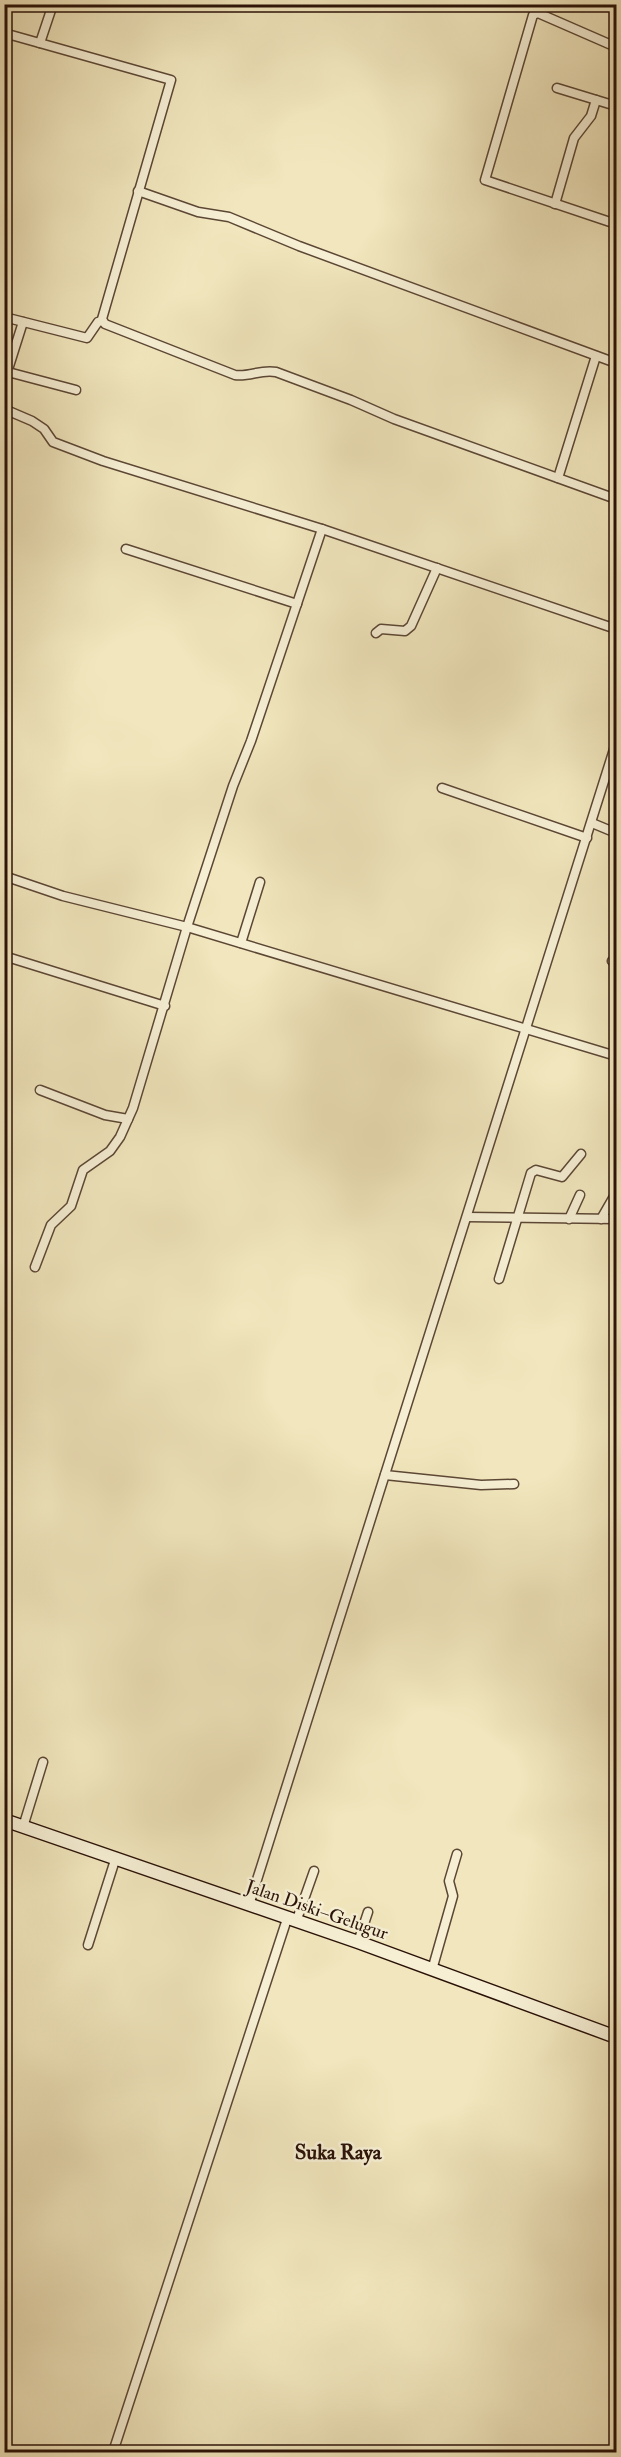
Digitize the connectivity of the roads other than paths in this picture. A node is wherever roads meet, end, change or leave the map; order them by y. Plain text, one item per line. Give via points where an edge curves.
1 (53, 4) edge
2 (4, 33) edge
3 (40, 43) junction
4 (616, 47) edge
5 (557, 88) dead end
6 (596, 100) junction
7 (616, 106) edge
8 (138, 191) junction
9 (555, 204) junction
10 (616, 224) edge
11 (4, 317) edge
12 (102, 321) junction
13 (24, 322) junction
14 (596, 356) junction
15 (616, 363) edge
16 (8, 372) junction
17 (4, 382) edge
18 (76, 390) dead end
19 (4, 409) edge
20 (558, 478) junction
21 (616, 499) edge
22 (322, 529) junction
23 (126, 549) dead end
24 (437, 568) junction
25 (297, 604) junction
26 (616, 629) edge
27 (375, 633) dead end
28 (616, 743) edge
29 (442, 788) dead end
30 (592, 823) junction
31 (616, 833) edge
32 (587, 838) junction
33 (4, 876) edge
34 (260, 882) dead end
35 (187, 927) junction
36 (241, 943) junction
37 (4, 956) edge
38 (165, 1006) junction
39 (527, 1029) junction
40 (616, 1056) edge
41 (40, 1090) dead end
42 (128, 1119) junction
43 (581, 1154) dead end
44 (616, 1193) edge
45 (580, 1195) dead end
46 (467, 1217) junction
47 (518, 1219) junction
48 (569, 1219) junction
49 (602, 1219) junction
50 (616, 1219) edge
51 (35, 1267) dead end
52 (499, 1279) dead end
53 (616, 1286) edge
54 (616, 1293) edge
55 (385, 1475) junction
56 (514, 1484) dead end
57 (43, 1761) dead end
58 (4, 1820) edge
59 (23, 1827) junction
60 (457, 1854) dead end
61 (116, 1857) junction
62 (314, 1871) dead end
63 (249, 1905) junction
64 (368, 1912) dead end
65 (292, 1920) junction
66 (358, 1942) junction
67 (88, 1945) dead end
68 (432, 1970) junction
69 (616, 2037) edge
70 (113, 2452) edge

1 - 3 street
2 - 3 street
3 - 8 street via 171,80
4 - 9 street via 538,13 532,17 484,180
5 - 6 street
6 - 7 street
6 - 9 street via 591,116 574,138
8 - 12 street
8 - 14 street via 198,212 229,217
9 - 10 street
11 - 13 street
12 - 13 street via 87,338
12 - 20 street via 235,375 245,377 265,369 276,372
13 - 16 street
14 - 15 street
14 - 20 street
16 - 17 street
16 - 18 street
19 - 22 street via 45,429 53,442
20 - 21 street
22 - 24 street
22 - 25 street
23 - 25 street
24 - 26 street
24 - 27 street via 411,626 405,631 381,629
25 - 35 street
28 - 30 street
29 - 32 street
30 - 31 street
30 - 32 street
32 - 39 street
33 - 35 street via 63,896
34 - 36 street
35 - 36 street
35 - 38 street
36 - 39 street
37 - 38 street
38 - 42 street
39 - 40 street
39 - 46 street
41 - 42 street via 105,1115
42 - 51 street via 110,1151 83,1170 71,1206 51,1225
43 - 47 street via 562,1177 533,1170
44 - 49 street
45 - 48 street
46 - 47 street
46 - 55 street
47 - 48 street
47 - 52 street
48 - 49 street
49 - 50 street
53 - 54 street
55 - 56 street via 481,1485
55 - 63 street
57 - 59 street
58 - 59 main road, Jalan Diski–Gelugur
59 - 61 main road, Jalan Diski–Gelugur
60 - 68 street via 449,1881 453,1896
61 - 63 main road, Jalan Diski–Gelugur
61 - 67 street
62 - 65 street
63 - 65 main road, Jalan Diski–Gelugur
64 - 66 street
65 - 66 main road, Jalan Diski–Gelugur
65 - 70 street
66 - 68 main road, Jalan Diski–Gelugur
68 - 69 main road, Jalan Diski–Gelugur

